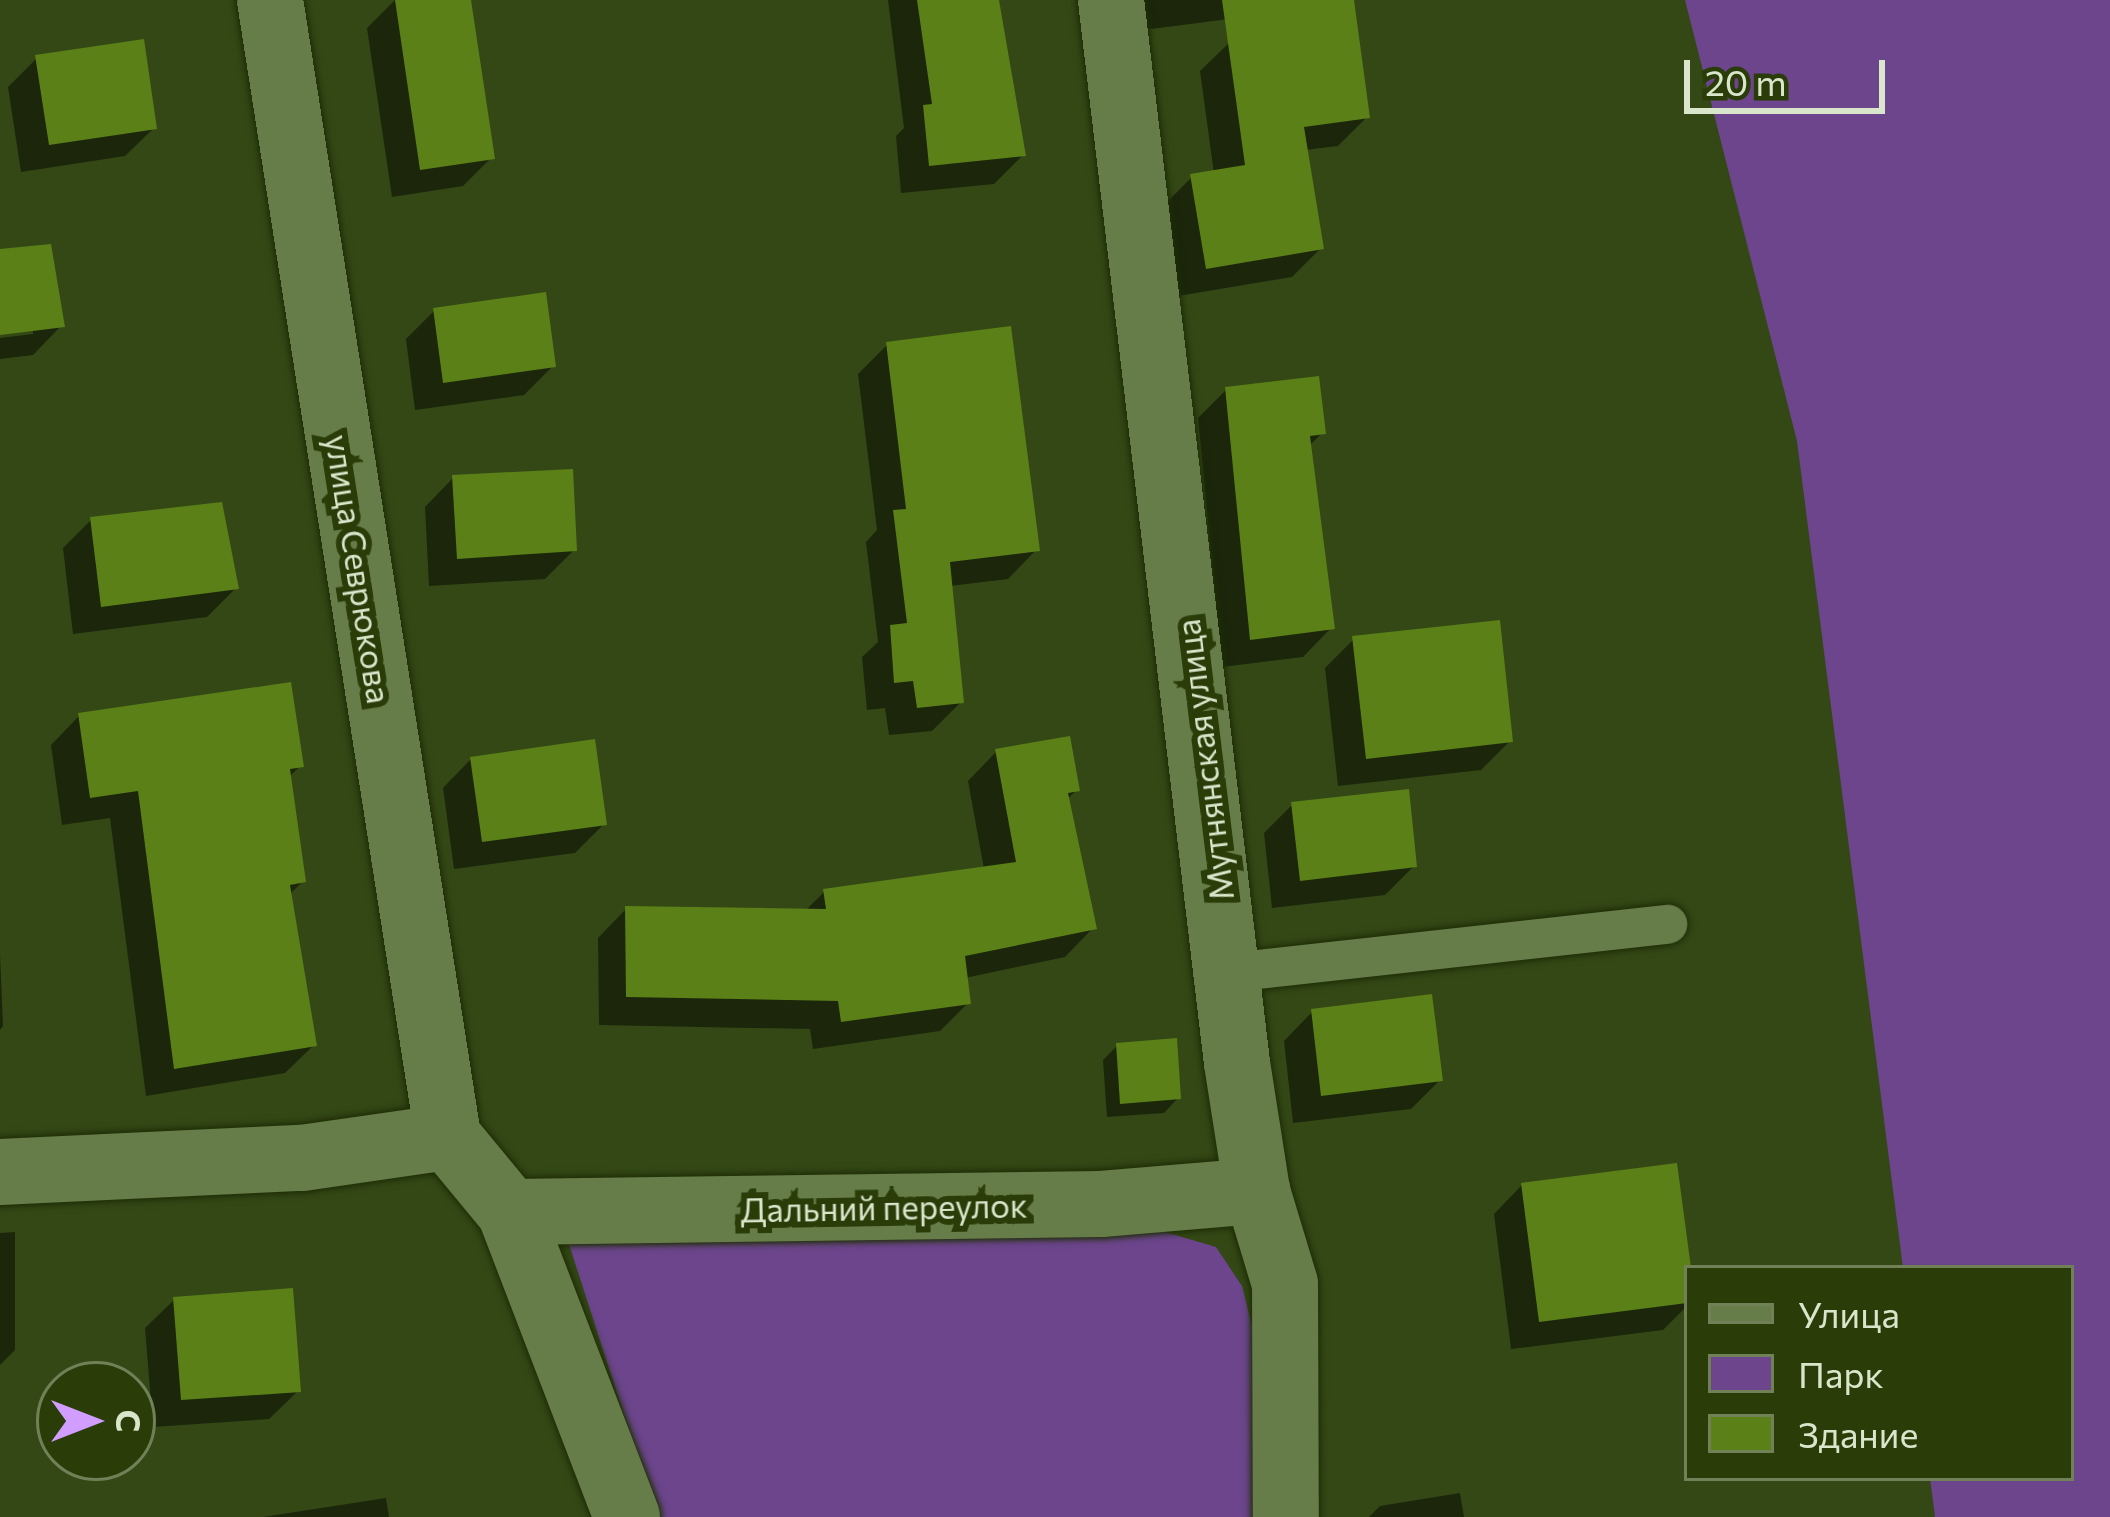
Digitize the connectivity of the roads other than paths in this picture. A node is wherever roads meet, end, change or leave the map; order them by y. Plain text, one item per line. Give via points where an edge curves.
1 (270, 0) edge
2 (1112, 0) edge
3 (1667, 925) dead end
4 (1229, 972) junction
5 (448, 1138) junction
6 (0, 1172) edge
7 (1258, 1191) junction
8 (510, 1212) junction
9 (627, 1517) edge
10 (1286, 1517) edge

1 - 5 street, улица Севрюкова
2 - 4 street, Мутнянская улица
3 - 4 lane
4 - 7 street, Мутнянская улица
5 - 6 street via 302,1158
5 - 8 street
7 - 8 street, Дальний переулок via 1101,1204
7 - 10 street, Мутнянская улица via 1286,1284
8 - 9 street

